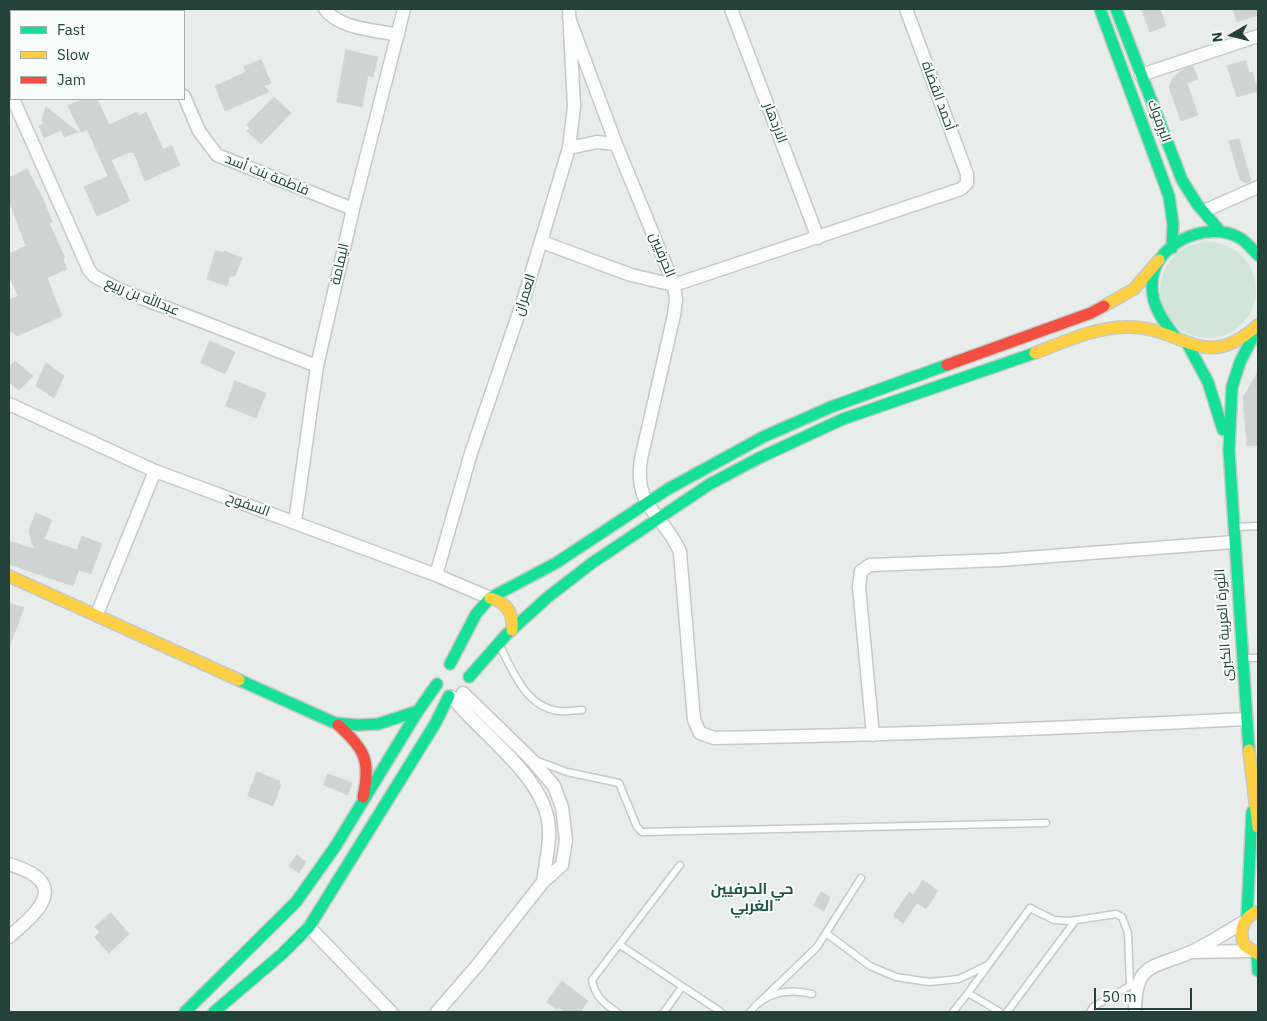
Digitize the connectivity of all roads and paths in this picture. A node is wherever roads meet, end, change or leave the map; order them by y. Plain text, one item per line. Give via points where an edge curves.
1 (325, 9) edge
2 (404, 9) edge
3 (731, 9) edge
4 (906, 9) edge
5 (1100, 9) edge
6 (1116, 9) edge
7 (569, 14) edge
8 (398, 36) junction
9 (1258, 36) edge
10 (1141, 75) junction
11 (185, 98) edge
12 (13, 100) edge
13 (616, 144) junction
14 (569, 148) junction
15 (1258, 187) edge
16 (353, 209) junction
17 (1204, 211) junction
18 (1220, 231) junction
19 (1239, 237) junction
20 (818, 238) junction
21 (542, 242) junction
22 (1258, 243) edge
23 (1172, 248) junction
24 (1258, 256) edge
25 (1159, 260) junction
26 (674, 285) junction
27 (1258, 326) edge
28 (1183, 342) junction
29 (317, 366) junction
30 (9, 404) edge
31 (1229, 450) junction
32 (155, 471) junction
33 (645, 503) junction
34 (658, 518) junction
35 (296, 522) junction
36 (1258, 526) edge
37 (1233, 527) junction
38 (1234, 542) junction
39 (436, 575) junction
40 (9, 576) edge
41 (490, 598) junction
42 (98, 614) junction
43 (476, 614) junction
44 (512, 630) junction
45 (489, 637) junction
46 (1242, 658) junction
47 (1258, 658) edge
48 (451, 671) junction
49 (455, 695) junction
50 (418, 710) junction
51 (582, 710) dead end
52 (1246, 720) junction
53 (335, 723) junction
54 (873, 735) junction
55 (530, 758) junction
56 (1253, 797) junction
57 (361, 803) junction
58 (1046, 823) dead end
59 (1258, 827) edge
60 (9, 864) edge
61 (680, 865) dead end
62 (861, 878) dead end
63 (542, 882) junction
64 (1258, 911) edge
65 (1244, 920) junction
66 (1074, 921) junction
67 (309, 927) junction
68 (826, 933) junction
69 (9, 937) edge
70 (620, 945) junction
71 (1191, 952) junction
72 (1255, 953) edge
73 (989, 964) junction
74 (1258, 971) edge
75 (1134, 983) junction
76 (682, 987) junction
77 (968, 992) junction
78 (812, 994) dead end
79 (761, 1001) junction
80 (184, 1012) edge
81 (214, 1012) edge
82 (391, 1012) edge
83 (437, 1012) edge
84 (617, 1012) edge
85 (664, 1012) edge
86 (721, 1012) edge
87 (750, 1012) edge
88 (953, 1012) edge
89 (1000, 1012) edge
90 (1007, 1012) edge
91 (1090, 1012) edge
92 (1135, 1012) edge

1 - 8 street via 341,22
2 - 8 street, اليمامة
3 - 20 street, الازدهار
4 - 20 street, أحمد القضاة via 968,174 967,183 961,189
5 - 23 main road, اليرموك via 1165,182 1172,209
6 - 10 main road, اليرموك
7 - 13 street, الحرفيين
7 - 14 street, العمران via 574,107
8 - 16 street, اليمامة
9 - 10 street
10 - 17 main road, اليرموك via 1182,180
11 - 16 street, فاطمة بنت أسد via 199,131 217,155
12 - 29 street, عبدالله بن ربيع via 94,276 118,289
13 - 14 street via 598,142
13 - 26 street, الحرفيين
14 - 21 street, العمران
15 - 17 street
16 - 29 street, اليمامة
17 - 18 main road, اليرموك
18 - 19 main road
18 - 23 main road via 1200,231 1182,238
19 - 22 main road
19 - 24 main road
20 - 26 street
21 - 26 street via 631,275
21 - 39 street, العمران via 471,453
23 - 25 main road
25 - 28 main road, الثورة العربية الكبرى via 1152,282 1153,304 1162,324
25 - 33 main road via 1134,289 1091,313 810,416 747,445
26 - 33 street, الحرفيين via 674,315 640,467 640,486
27 - 28 main road via 1247,337 1230,346 1212,348
27 - 31 main road, الثورة العربية الكبرى via 1232,387
28 - 31 main road, الثورة العربية الكبرى via 1208,382
28 - 34 main road via 1146,329 1114,327 1043,349 834,424 710,484
29 - 35 street, اليمامة
30 - 32 street, السفوح
31 - 37 main road, الثورة العربية الكبرى
32 - 35 street, السفوح
32 - 42 street
33 - 34 street
33 - 41 main road via 556,562
34 - 44 main road via 573,577
34 - 54 street via 680,552 694,720 700,732 714,738
35 - 39 street, السفوح
36 - 37 lane
37 - 38 main road, الثورة العربية الكبرى
38 - 46 main road, الثورة العربية الكبرى
38 - 54 street via 1000,560 870,566 861,571 859,587
39 - 41 street, السفوح
40 - 42 main road
41 - 43 main road
41 - 44 main road via 509,609 513,619
42 - 53 main road
43 - 45 main road
43 - 48 main road
44 - 45 main road
45 - 48 main road
45 - 51 lane via 521,687 540,706 560,712
46 - 47 lane
46 - 52 main road, الثورة العربية الكبرى
48 - 49 main road via 441,692
48 - 49 main road via 469,684
48 - 50 main road
49 - 55 street
49 - 63 street via 469,718 530,781 545,802 549,840
49 - 67 main road
50 - 53 main road via 378,726
50 - 57 main road
52 - 54 street
52 - 56 main road, الثورة العربية الكبرى
53 - 57 main road via 356,740 367,759 369,771
55 - 58 lane via 567,772 619,783 642,832
55 - 63 street via 554,786 566,828 562,865
56 - 59 main road, الثورة العربية الكبرى
56 - 65 main road, الثورة العربية الكبرى
57 - 80 main road via 296,902
60 - 69 street via 35,875 42,883 45,896 42,905
61 - 70 lane
62 - 68 lane
63 - 83 street via 494,946
64 - 65 main road
65 - 71 street
65 - 72 main road, الثورة العربية الكبرى via 1241,938
66 - 73 lane via 1054,920 1030,908
66 - 75 lane via 1116,914 1122,916 1128,933
66 - 90 lane
67 - 81 main road
67 - 82 street
68 - 73 lane via 870,966 896,977 929,982 959,979
68 - 79 lane via 817,947
70 - 76 lane
70 - 84 lane via 592,980 602,1002
71 - 72 street
71 - 75 street via 1153,965
72 - 74 main road
73 - 77 lane
75 - 91 lane via 1093,1007
75 - 92 street
76 - 85 lane
76 - 86 lane
77 - 88 lane
77 - 89 lane
78 - 79 lane via 790,991 770,995
79 - 87 lane

